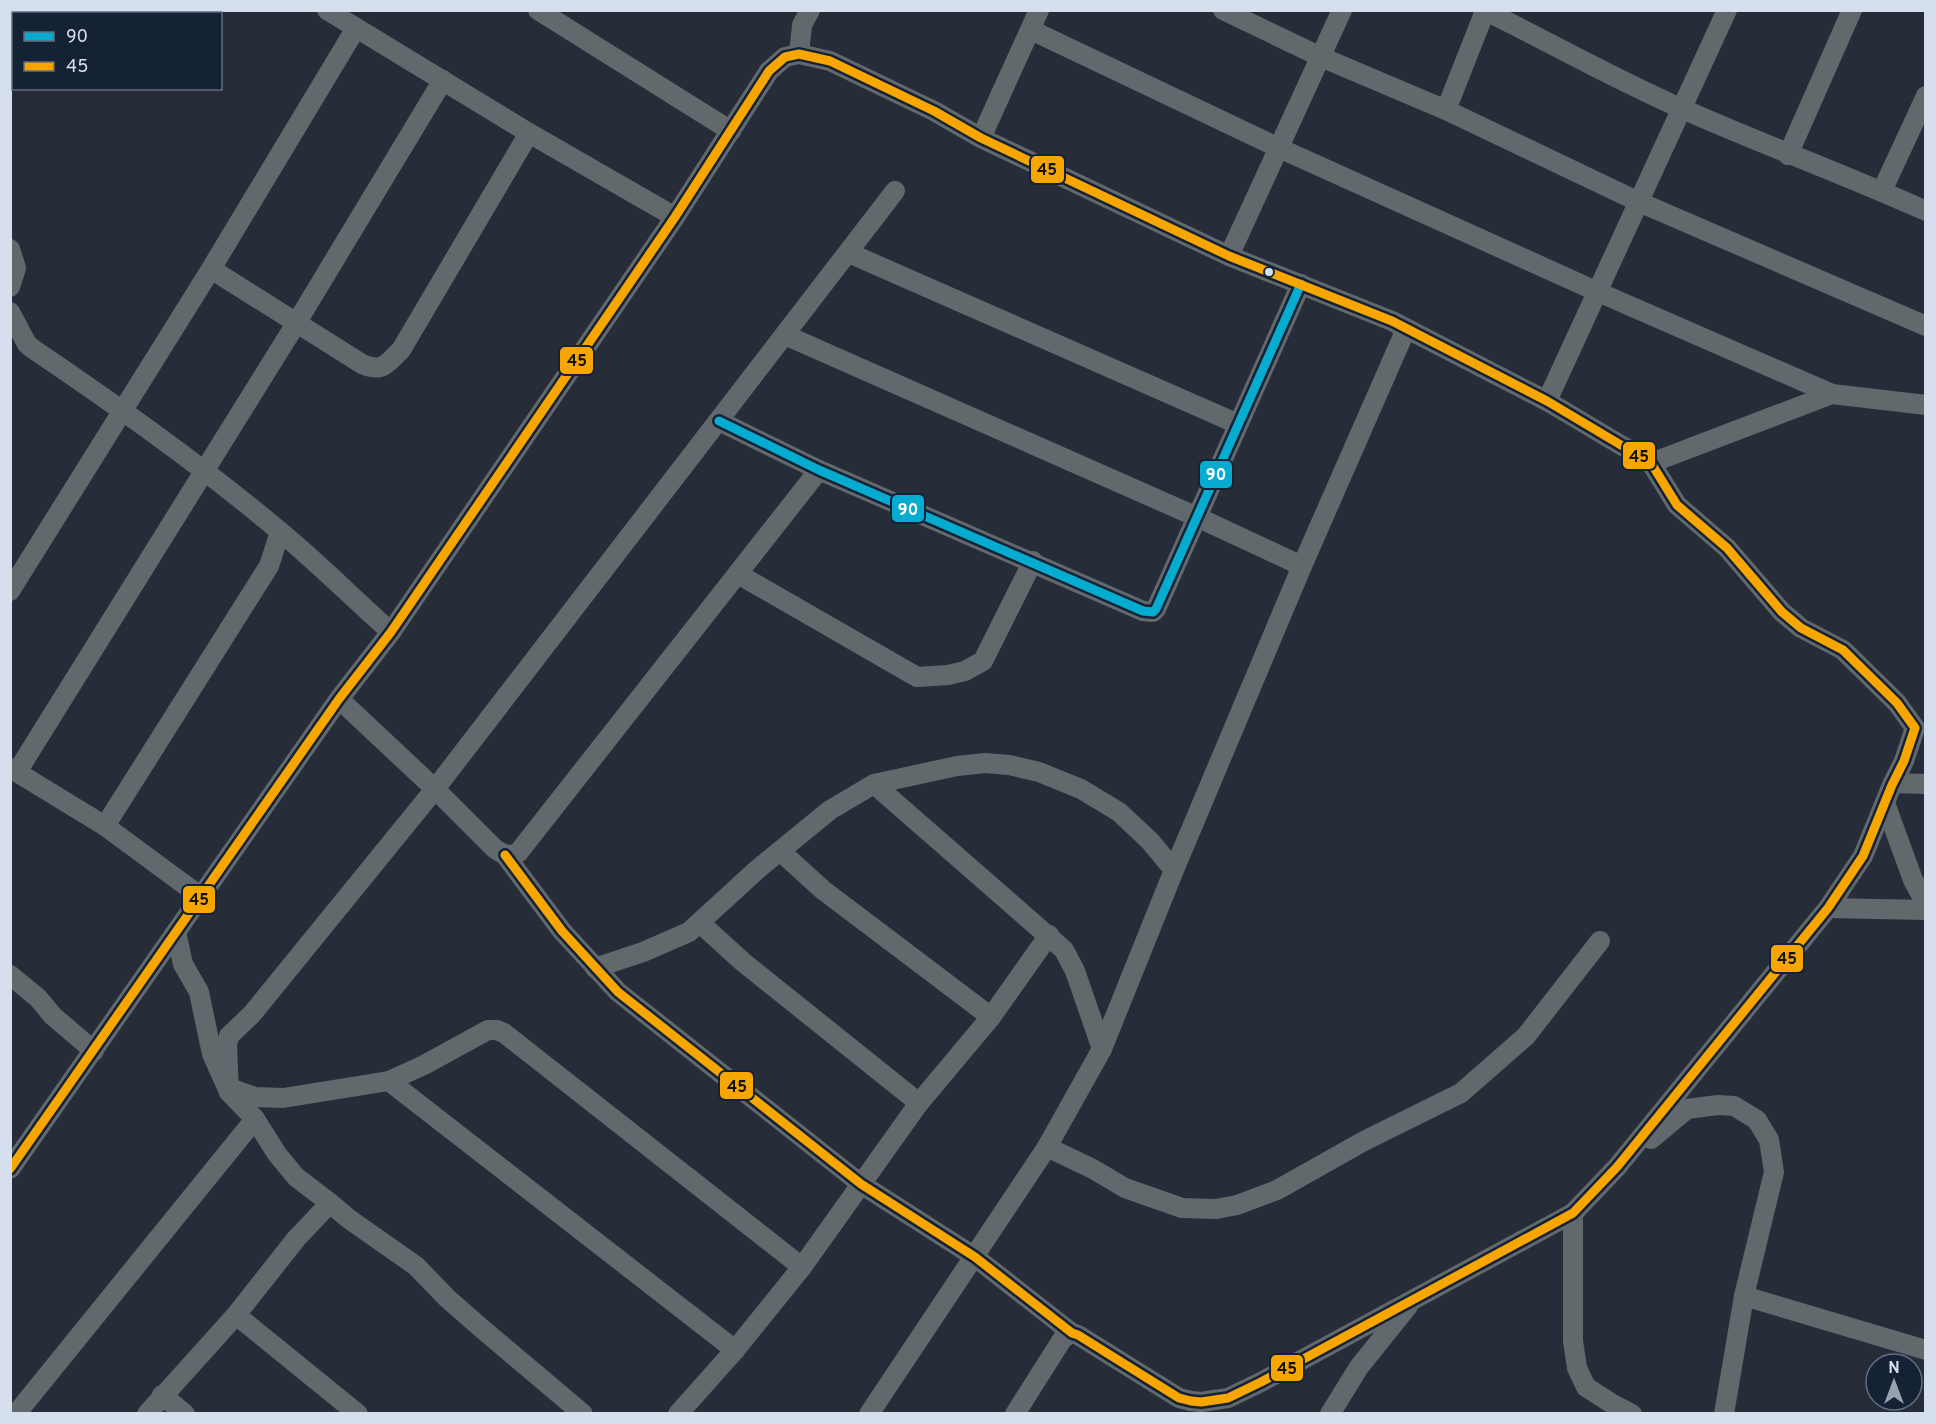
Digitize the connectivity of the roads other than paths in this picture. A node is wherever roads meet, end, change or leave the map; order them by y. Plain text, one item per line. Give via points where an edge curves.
1 (327, 10) edge
2 (538, 10) edge
3 (810, 10) edge
4 (1039, 10) edge
5 (1222, 10) edge
6 (1342, 10) edge
7 (1727, 10) edge
8 (1852, 10) edge
9 (1484, 11) edge
10 (356, 28) junction
11 (1031, 30) junction
12 (799, 54) junction
13 (1321, 57) junction
14 (443, 80) junction
15 (1926, 96) edge
16 (1682, 109) junction
17 (1446, 110) junction
18 (731, 131) junction
19 (529, 132) junction
20 (981, 138) junction
21 (1279, 148) junction
22 (1788, 154) junction
23 (895, 191) dead end
24 (1882, 191) junction
25 (1639, 202) junction
26 (1926, 211) edge
27 (675, 217) junction
28 (10, 249) edge
29 (849, 253) junction
30 (1229, 256) junction
31 (211, 269) junction
32 (1301, 284) junction
33 (10, 287) edge
34 (1598, 292) junction
35 (10, 312) edge
36 (297, 322) junction
37 (1926, 326) edge
38 (1406, 329) junction
39 (785, 335) junction
40 (1832, 394) junction
41 (1547, 402) junction
42 (1926, 405) edge
43 (123, 410) junction
44 (719, 421) junction
45 (1238, 424) junction
46 (1651, 463) junction
47 (819, 470) junction
48 (204, 471) junction
49 (1197, 517) junction
50 (280, 532) junction
51 (1033, 561) junction
52 (1302, 566) junction
53 (738, 574) junction
54 (10, 591) edge
55 (391, 632) junction
56 (339, 699) junction
57 (1920, 723) edge
58 (14, 770) edge
59 (1893, 783) junction
60 (874, 784) junction
61 (1926, 784) edge
62 (435, 789) junction
63 (1885, 802) junction
64 (105, 826) junction
65 (780, 851) junction
66 (505, 855) junction
67 (1173, 870) junction
68 (200, 896) junction
69 (1926, 904) edge
70 (1828, 908) junction
71 (1926, 910) edge
72 (700, 923) junction
73 (176, 932) junction
74 (1049, 935) junction
75 (1600, 940) dead end
76 (595, 968) junction
77 (10, 975) edge
78 (199, 992) junction
79 (991, 1017) junction
80 (227, 1042) junction
81 (1102, 1049) junction
82 (94, 1051) junction
83 (389, 1081) junction
84 (229, 1090) junction
85 (919, 1103) junction
86 (255, 1119) junction
87 (1047, 1147) junction
88 (1617, 1167) junction
89 (10, 1169) edge
90 (861, 1185) junction
91 (330, 1203) junction
92 (1573, 1213) junction
93 (975, 1257) junction
94 (802, 1267) junction
95 (1744, 1296) junction
96 (1414, 1299) junction
97 (236, 1315) junction
98 (1072, 1333) junction
99 (735, 1350) junction
100 (1926, 1350) edge
101 (162, 1395) junction
102 (1208, 1408) edge
103 (18, 1409) edge
104 (147, 1413) edge
105 (184, 1413) edge
106 (358, 1413) edge
107 (583, 1413) edge
108 (678, 1413) edge
109 (869, 1413) edge
110 (1015, 1413) edge
111 (1330, 1413) edge
112 (1632, 1413) edge
113 (1725, 1413) edge

1 - 10 street
2 - 18 street
3 - 12 street via 802,25
4 - 11 street
5 - 13 street
6 - 13 street
7 - 16 street
8 - 22 street
9 - 16 street
9 - 17 street
10 - 14 street
10 - 31 street
11 - 20 street
11 - 21 street
12 - 18 street via 785,57 769,71
12 - 20 street via 830,61
13 - 17 street
13 - 21 street
14 - 19 street
14 - 36 street
15 - 24 street
16 - 22 street
16 - 25 street
17 - 25 street
18 - 27 street
19 - 27 street
19 - 36 street via 401,350 381,368 362,364
20 - 30 street
21 - 30 street
21 - 34 street
22 - 24 street
23 - 29 street
24 - 26 street
25 - 34 street
25 - 37 street
27 - 55 street
28 - 33 street via 16,268
29 - 39 street
29 - 45 street
30 - 32 street
31 - 36 street
31 - 43 street
32 - 38 street
32 - 45 street
34 - 40 street
34 - 41 street
35 - 43 street via 33,350
36 - 48 street
38 - 41 street
38 - 52 street
39 - 44 street
39 - 49 street
40 - 42 street
40 - 46 street
41 - 46 street
43 - 48 street
43 - 54 street
44 - 47 street
44 - 62 street
45 - 49 street
46 - 57 street via 1677,506 1727,548 1782,612 1801,628 1843,650
47 - 51 street
47 - 53 street
48 - 50 street
48 - 58 street
49 - 51 street via 1153,612
49 - 52 street
50 - 55 street
50 - 64 street via 269,566
51 - 53 street via 983,661 965,671 917,677
52 - 67 street
53 - 66 street via 518,853
55 - 56 street
56 - 62 street
56 - 68 street
57 - 59 street
58 - 64 street
59 - 61 street
59 - 63 street
60 - 65 street via 830,810
60 - 67 street via 985,763 1039,772 1081,789 1119,812
60 - 74 street
62 - 66 street
62 - 80 street
63 - 69 street via 1913,880
63 - 70 street via 1863,856
64 - 68 street
65 - 72 street
65 - 79 street via 823,890
66 - 76 street
67 - 81 street
68 - 73 street
70 - 71 street
70 - 88 street
72 - 76 street via 662,944
72 - 85 street via 742,962
73 - 78 street via 183,964
73 - 82 street
74 - 79 street
74 - 81 street via 1064,950 1075,971
75 - 87 street via 1526,1036 1461,1093 1364,1141 1277,1191 1216,1209 1182,1208 1125,1188
76 - 90 street via 618,992
77 - 82 street
78 - 80 street via 214,1012
78 - 84 street via 212,1054
79 - 85 street
80 - 84 street
81 - 87 street
82 - 89 street
83 - 84 street via 283,1098 255,1097
83 - 94 street via 488,1030 504,1033
83 - 99 street
84 - 86 street
85 - 90 street
86 - 91 street via 296,1177
86 - 103 street
87 - 93 street
88 - 92 street
88 - 95 street via 1687,1109 1734,1106 1757,1120 1769,1140 1774,1172
90 - 93 street
90 - 94 street
91 - 97 street
91 - 107 street via 416,1266 480,1328
92 - 96 street
92 - 112 street via 1576,1368 1586,1386
93 - 98 street
93 - 109 street
94 - 99 street
95 - 100 street
95 - 113 street
96 - 102 street
96 - 111 street via 1359,1367
97 - 101 street
97 - 106 street
98 - 102 street via 1179,1398
98 - 110 street via 1064,1338
99 - 108 street
101 - 104 street
101 - 105 street

